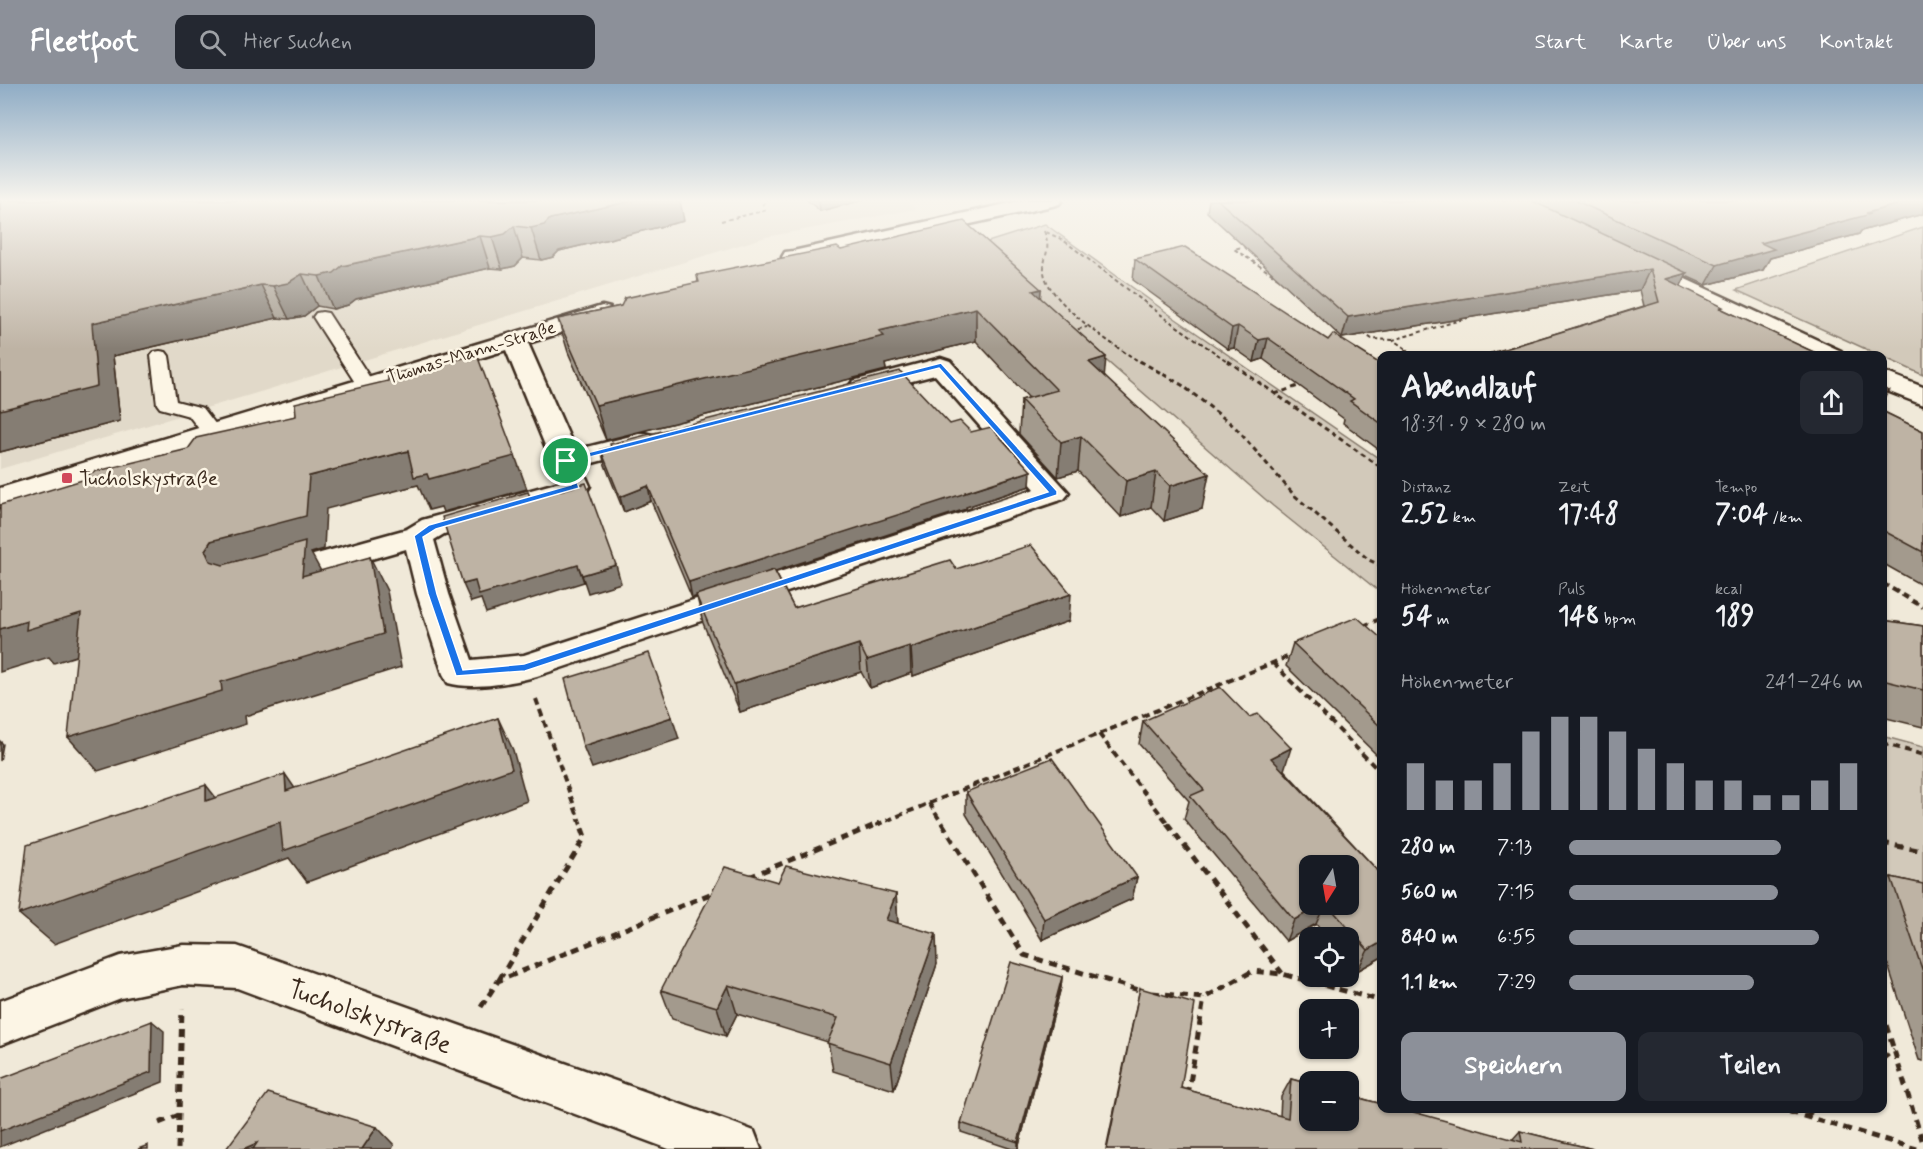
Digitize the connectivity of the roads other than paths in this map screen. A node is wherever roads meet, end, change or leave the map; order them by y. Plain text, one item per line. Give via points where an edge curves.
1 (834, 250) edge
2 (1620, 256) edge
3 (771, 264) edge
4 (628, 306) edge
5 (322, 317) dead end
6 (514, 339) junction
7 (1821, 351) edge
8 (160, 356) dead end
9 (1887, 381) edge
10 (365, 384) junction
11 (838, 392) edge
12 (1923, 397) edge
13 (213, 434) junction
14 (668, 435) edge
15 (566, 461) junction
16 (0, 498) edge
17 (418, 536) junction
18 (244, 585) edge
19 (0, 1023) edge
20 (736, 1149) edge

1 - 3 street
2 - 7 street
4 - 6 street, Thomas-Mann-Straße
5 - 10 lane
6 - 10 street, Thomas-Mann-Straße
6 - 15 street
8 - 13 lane via 167,404 196,412
9 - 12 street
10 - 13 street, Thomas-Mann-Straße
11 - 17 street via 941,366 1054,493 525,667 460,674
13 - 16 street, Thomas-Mann-Straße
14 - 15 street
15 - 17 street via 576,486 433,527
17 - 18 street
19 - 20 street, Tucholskystraße via 120,977 183,965 237,967

